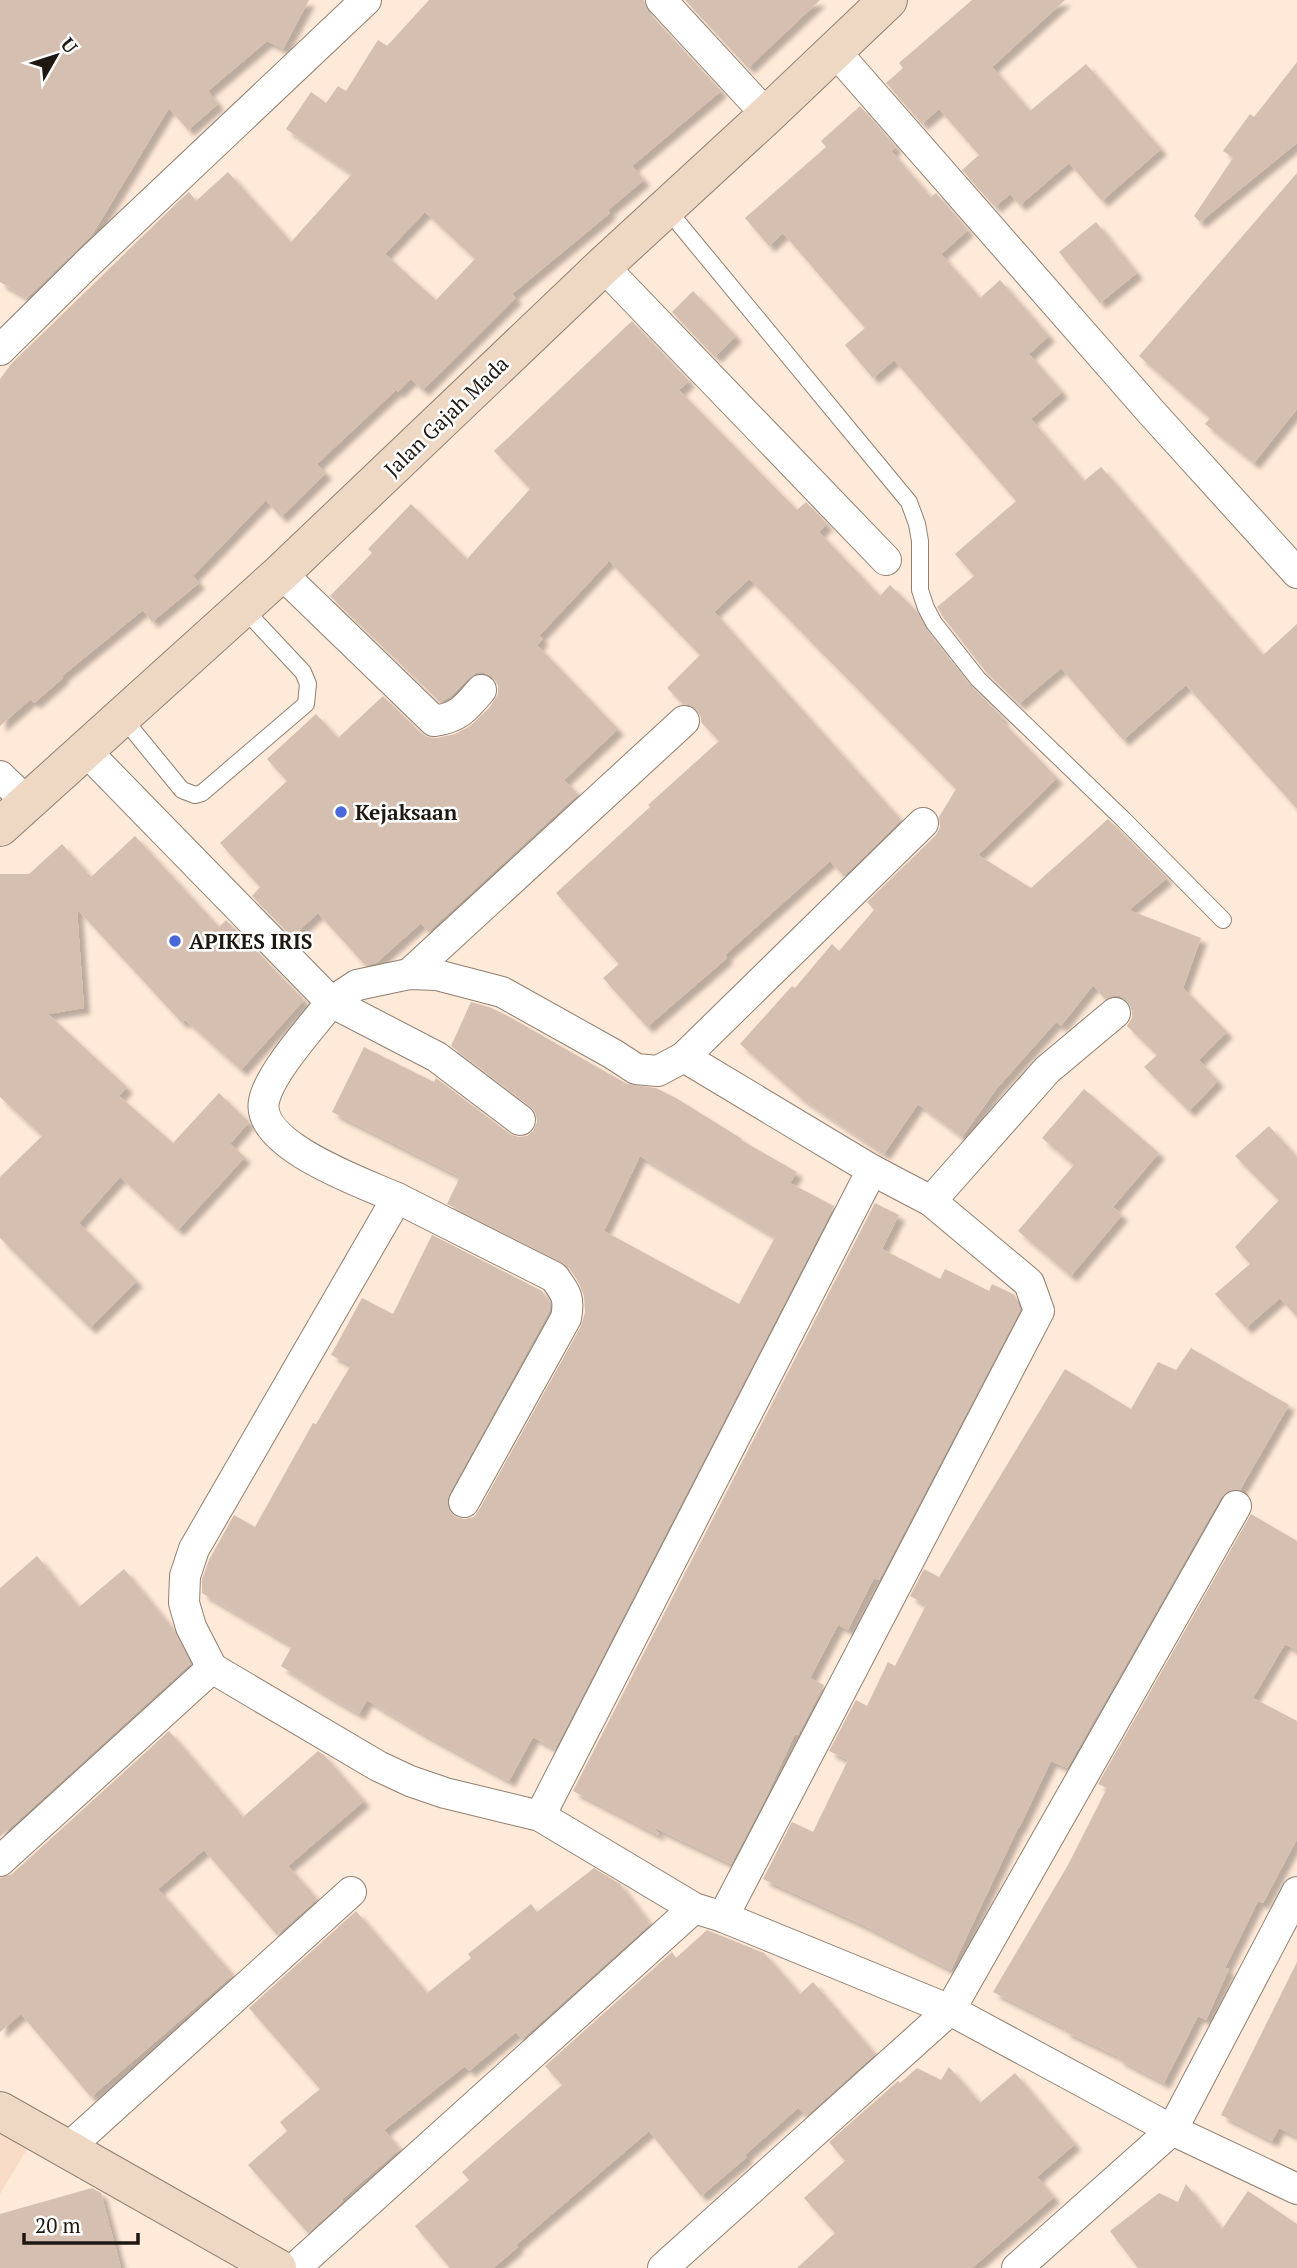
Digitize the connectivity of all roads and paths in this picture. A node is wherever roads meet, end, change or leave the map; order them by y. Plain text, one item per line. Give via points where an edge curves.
1 (366, 0) edge
2 (660, 0) edge
3 (888, 0) edge
4 (834, 50) junction
5 (767, 115) junction
6 (666, 208) junction
7 (603, 266) junction
8 (0, 350) edge
9 (886, 560) dead end
10 (281, 573) junction
11 (1297, 573) edge
12 (243, 608) junction
13 (481, 690) dead end
14 (122, 718) junction
15 (684, 720) dead end
16 (85, 750) junction
17 (0, 776) edge
18 (14, 815) edge
19 (923, 823) dead end
20 (1223, 920) dead end
21 (409, 974) junction
22 (331, 1002) junction
23 (1115, 1013) dead end
24 (684, 1057) junction
25 (520, 1120) dead end
26 (872, 1170) junction
27 (397, 1198) junction
28 (932, 1202) junction
29 (464, 1502) dead end
30 (1236, 1506) dead end
31 (212, 1668) junction
32 (540, 1816) junction
33 (0, 1861) edge
34 (351, 1892) dead end
35 (1297, 1892) edge
36 (694, 1908) junction
37 (723, 1917) junction
38 (950, 2010) junction
39 (0, 2111) edge
40 (1172, 2130) junction
41 (67, 2149) junction
42 (1297, 2189) edge
43 (277, 2268) edge
44 (295, 2268) edge
45 (663, 2268) edge
46 (1017, 2268) edge

1 - 8 street
2 - 5 street
3 - 4 main road, Jalan Gajah Mada
4 - 5 main road, Jalan Gajah Mada
4 - 11 street
5 - 6 main road, Jalan Gajah Mada
6 - 7 main road, Jalan Gajah Mada
6 - 20 lane via 909,502 920,541 920,590 934,623 978,679
7 - 9 street
7 - 10 main road, Jalan Gajah Mada
10 - 12 main road, Jalan Gajah Mada
10 - 13 street via 434,721 458,714
12 - 14 main road, Jalan Gajah Mada
12 - 14 lane via 303,672 308,684 306,704 195,795 182,790
14 - 16 main road, Jalan Gajah Mada
15 - 21 street
16 - 18 main road, Jalan Gajah Mada
16 - 22 street
17 - 18 street
19 - 24 street
21 - 22 street via 357,985
21 - 24 street via 437,975 502,992 636,1069 658,1071
22 - 25 street via 437,1057
22 - 27 street via 274,1079 264,1111 283,1140 307,1157
23 - 28 street via 1047,1070
24 - 26 street
26 - 28 street
26 - 32 street
27 - 29 street via 554,1276 569,1304 566,1318
27 - 31 street via 194,1549 184,1603
28 - 37 street via 1029,1283 1039,1311
30 - 38 street
31 - 32 street via 410,1781
31 - 33 street
32 - 36 street
34 - 41 street
35 - 40 street
36 - 37 street
36 - 44 street
37 - 38 street
38 - 40 street
38 - 45 street
39 - 41 main road
40 - 42 street
40 - 46 street
41 - 43 main road

